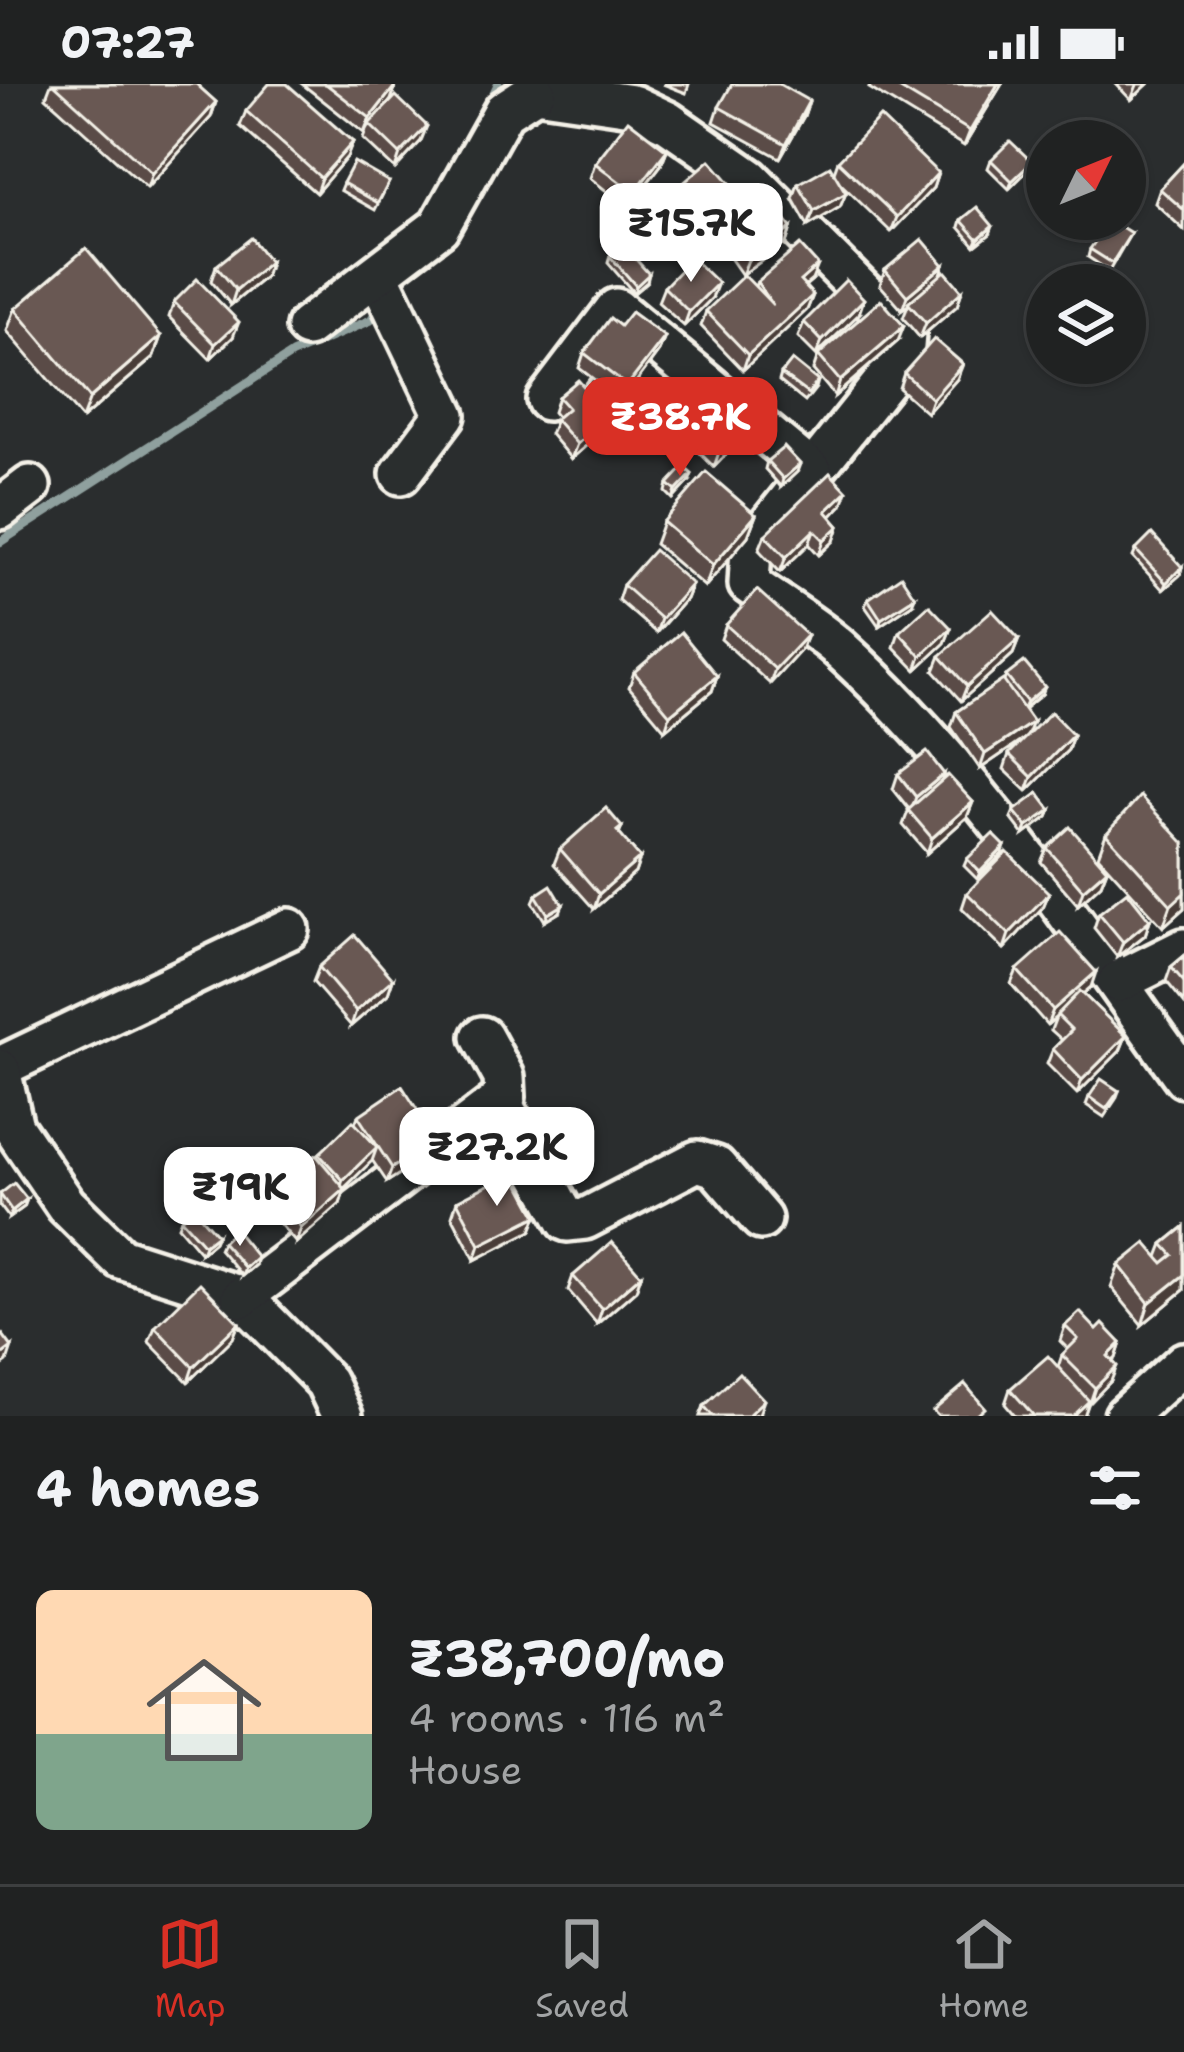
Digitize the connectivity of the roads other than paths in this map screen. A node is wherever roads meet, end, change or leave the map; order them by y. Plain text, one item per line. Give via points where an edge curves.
1 (535, 87) edge
2 (378, 275) junction
3 (307, 327) dead end
4 (548, 400) dead end
5 (812, 471) junction
6 (401, 474) dead end
7 (289, 929) dead end
8 (1184, 949) edge
9 (1118, 982) junction
10 (482, 1037) dead end
11 (0, 1068) edge
12 (1184, 1077) edge
13 (500, 1101) junction
14 (761, 1220) dead end
15 (242, 1297) junction
16 (1184, 1363) edge
17 (342, 1416) edge
18 (1125, 1416) edge

1 - 2 street via 505,111 439,227
1 - 5 street via 632,104 668,122 750,179 901,328 903,358
2 - 3 street
2 - 6 street via 445,415
4 - 5 street via 616,309
5 - 9 street via 751,548 749,584 836,646 934,745
7 - 11 street
8 - 9 street
9 - 12 street
10 - 13 street via 504,1077
11 - 15 street via 13,1127 66,1205 120,1258
13 - 14 street via 567,1221 698,1161 716,1167
13 - 15 street
15 - 17 street via 326,1382
16 - 18 street

